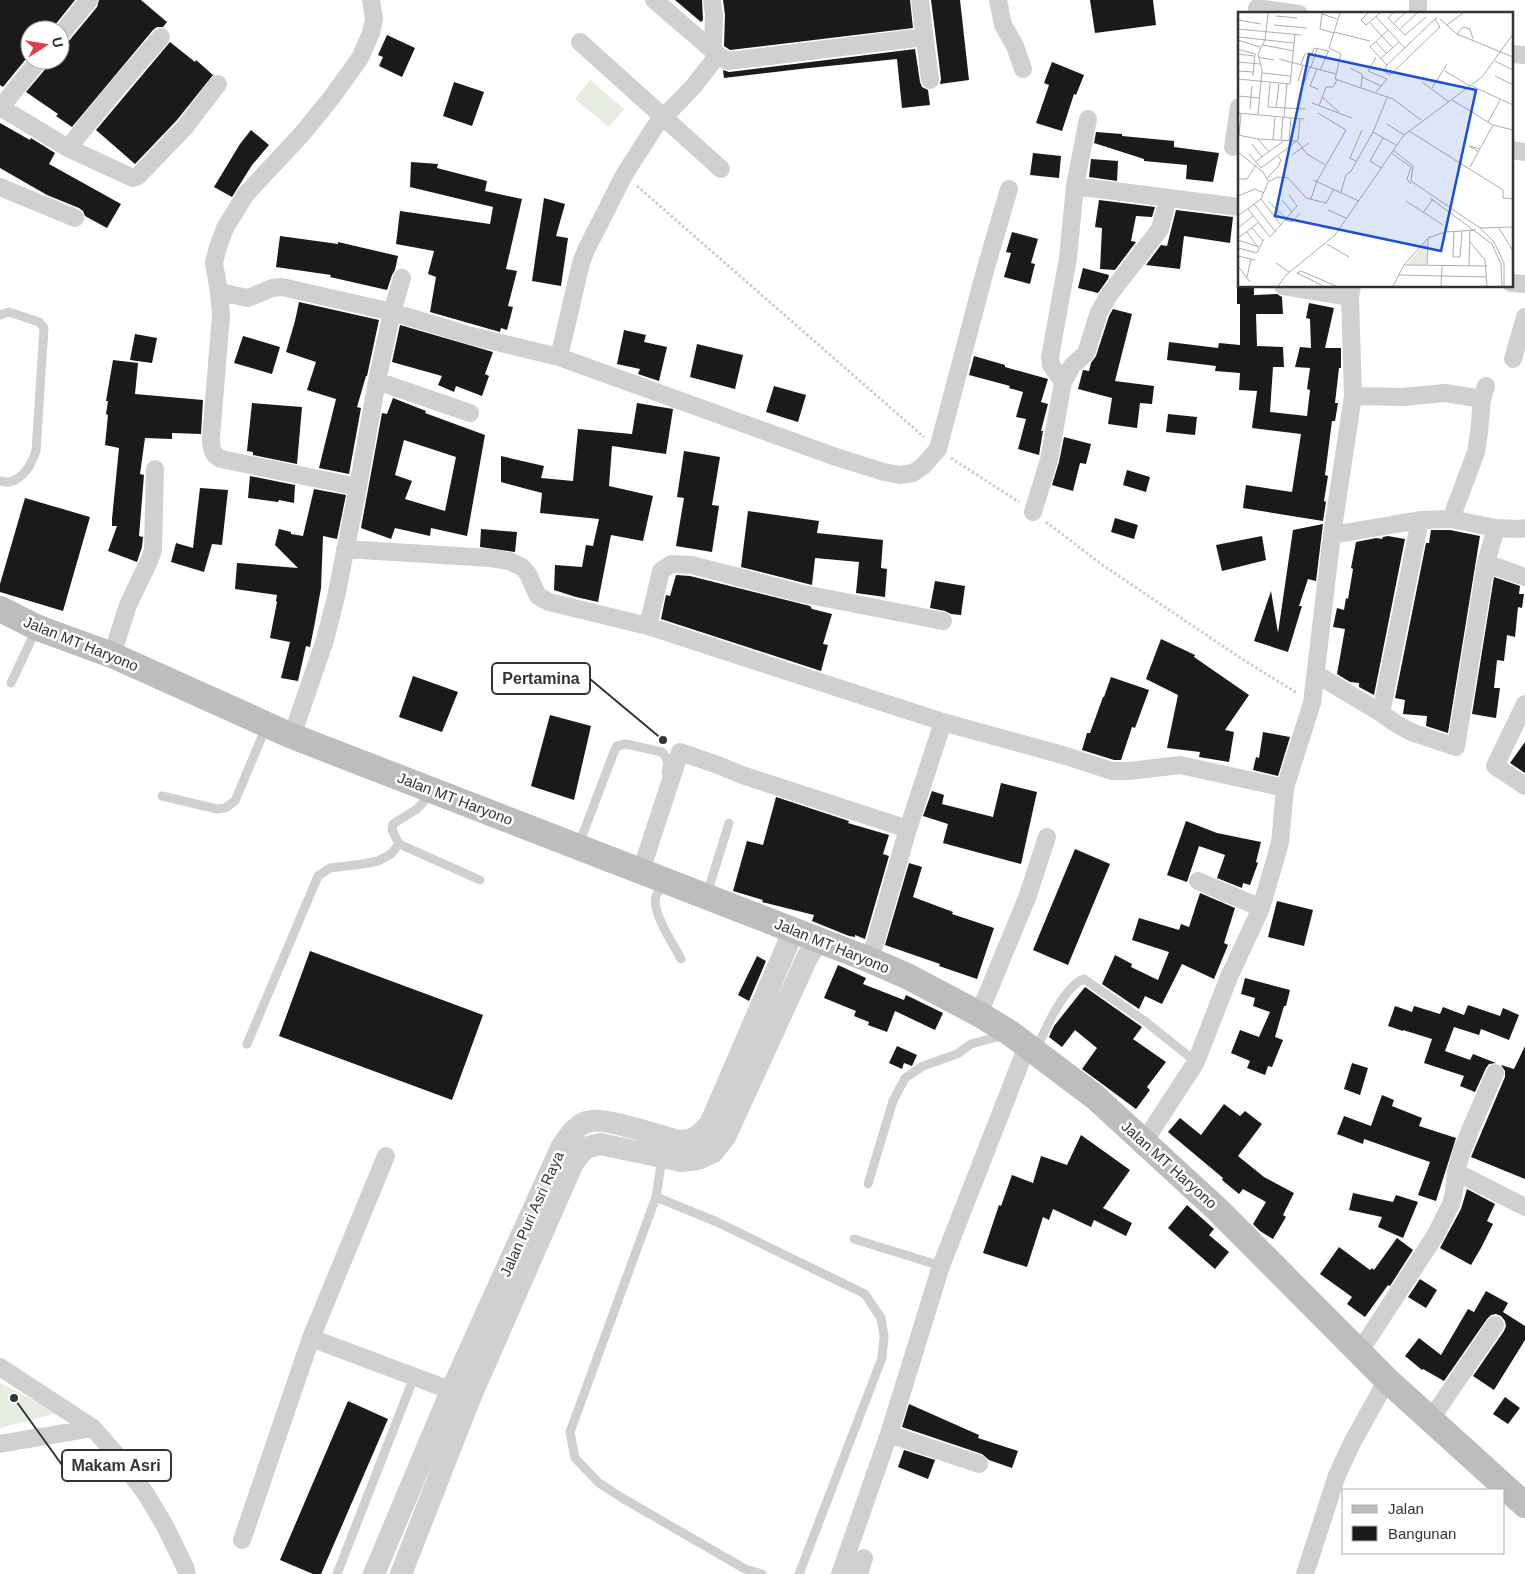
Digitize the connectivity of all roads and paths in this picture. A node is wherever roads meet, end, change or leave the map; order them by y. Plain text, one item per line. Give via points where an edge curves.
1 (89, 0) edge
2 (371, 0) edge
3 (654, 0) edge
4 (712, 0) edge
5 (920, 0) edge
6 (998, 0) edge
7 (1258, 8) dead end
8 (1285, 12) edge
9 (70, 23) edge
10 (161, 37) dead end
11 (924, 37) junction
12 (580, 42) dead end
13 (716, 52) junction
14 (1512, 54) edge
15 (1525, 55) edge
16 (1023, 69) dead end
17 (31, 70) edge
18 (930, 80) dead end
19 (218, 84) dead end
20 (0, 107) edge
21 (1238, 114) edge
22 (664, 117) junction
23 (1088, 119) dead end
24 (1233, 147) dead end
25 (68, 148) junction
26 (1512, 150) edge
27 (1525, 152) edge
28 (722, 169) dead end
29 (624, 175) junction
30 (1076, 186) junction
31 (0, 187) edge
32 (1009, 189) dead end
33 (1168, 198) junction
34 (1238, 207) edge
35 (75, 218) dead end
36 (402, 278) dead end
37 (1512, 283) edge
38 (1525, 284) edge
39 (1306, 288) edge
40 (219, 292) junction
41 (1351, 292) edge
42 (392, 312) junction
43 (0, 315) edge
44 (1525, 317) edge
45 (559, 356) junction
46 (1513, 359) dead end
47 (377, 380) junction
48 (1062, 382) junction
49 (1353, 396) junction
50 (470, 413) dead end
51 (938, 449) junction
52 (155, 469) dead end
53 (0, 481) edge
54 (358, 487) junction
55 (1033, 512) junction
56 (1451, 519) junction
57 (1420, 520) junction
58 (1496, 528) junction
59 (1525, 528) edge
60 (1332, 535) junction
61 (345, 550) junction
62 (1486, 563) junction
63 (1525, 577) edge
64 (0, 609) edge
65 (943, 621) dead end
66 (648, 626) junction
67 (38, 628) junction
68 (112, 655) junction
69 (1316, 674) junction
70 (11, 683) dead end
71 (1312, 703) junction
72 (1525, 704) edge
73 (1381, 713) junction
74 (943, 722) junction
75 (266, 725) junction
76 (292, 736) junction
77 (1525, 786) edge
78 (1285, 788) junction
79 (434, 791) junction
80 (162, 796) dead end
81 (729, 824) dead end
82 (908, 829) junction
83 (1047, 837) dead end
84 (399, 844) junction
85 (578, 847) junction
86 (638, 870) junction
87 (480, 880) dead end
88 (667, 881) junction
89 (1198, 881) dead end
90 (706, 896) junction
91 (1261, 908) junction
92 (794, 930) junction
93 (818, 940) junction
94 (681, 959) dead end
95 (870, 960) junction
96 (769, 988) junction
97 (790, 996) junction
98 (979, 1014) junction
99 (247, 1044) dead end
100 (1024, 1044) junction
101 (1196, 1062) junction
102 (1494, 1073) dead end
103 (1144, 1142) junction
104 (386, 1156) dead end
105 (663, 1157) junction
106 (1456, 1172) junction
107 (868, 1184) dead end
108 (656, 1197) junction
109 (1525, 1207) edge
110 (544, 1210) junction
111 (854, 1239) dead end
112 (941, 1266) junction
113 (1495, 1324) dead end
114 (311, 1338) junction
115 (1360, 1351) junction
116 (0, 1367) edge
117 (414, 1376) junction
118 (1387, 1380) junction
119 (461, 1394) junction
120 (1431, 1419) junction
121 (94, 1428) junction
122 (889, 1434) junction
123 (0, 1444) edge
124 (979, 1464) dead end
125 (1525, 1505) edge
126 (242, 1540) dead end
127 (187, 1574) edge
128 (337, 1574) edge
129 (374, 1574) edge
130 (401, 1574) edge
131 (762, 1574) edge
132 (799, 1574) edge
133 (840, 1574) edge
134 (1305, 1574) edge

1 - 9 street
2 - 40 street via 374,19 360,58 302,134 246,194 225,228 214,262
3 - 13 street
4 - 13 street
5 - 11 street
6 - 16 street via 1003,25
7 - 8 street
10 - 25 street
11 - 13 street via 728,61
11 - 18 street
12 - 22 street
13 - 22 street via 692,87
14 - 15 street
17 - 20 street
19 - 25 street via 185,127 136,178
20 - 25 street
21 - 24 street
22 - 28 street
22 - 29 street
23 - 30 street
26 - 27 street
29 - 45 street via 584,256
29 - 51 path
30 - 33 street
30 - 48 street via 1068,258 1050,356
31 - 35 street
32 - 51 street
33 - 34 street
33 - 48 street via 1160,229 1108,295 1086,353
36 - 42 street
37 - 38 street
39 - 41 street
40 - 42 street via 248,298 282,286
40 - 54 street via 221,316 212,451 221,459
41 - 49 street
42 - 45 street via 472,336
42 - 47 street
43 - 53 lane via 9,312 39,322 44,328 36,451 30,466 21,475 9,482
44 - 46 street
45 - 51 street via 836,458 884,472 913,474
47 - 50 street
47 - 54 street
48 - 55 street via 1049,460
49 - 56 street via 1484,393 1476,452
49 - 60 street
51 - 55 path
52 - 68 street via 150,559 128,606
54 - 61 street
55 - 71 path via 1104,566
56 - 57 street
56 - 58 street
57 - 60 street
57 - 73 street
58 - 59 street
58 - 62 street
60 - 69 street
61 - 66 street via 509,561 522,567 538,596 549,602
61 - 76 street via 325,640
62 - 63 street
62 - 73 street via 1456,747 1411,732
64 - 67 main road, Jalan MT Haryono
65 - 66 street via 671,564 661,571
66 - 74 street
67 - 68 main road, Jalan MT Haryono
67 - 70 lane
68 - 75 main road, Jalan MT Haryono
69 - 71 street
69 - 73 street
71 - 78 street
72 - 77 street via 1495,766
74 - 78 street via 1112,770 1180,765
74 - 82 street
75 - 76 main road, Jalan MT Haryono
75 - 80 lane via 235,801 225,808
76 - 79 main road, Jalan MT Haryono
78 - 91 street via 1280,843
79 - 84 lane via 417,809 393,824 392,830
79 - 85 main road, Jalan MT Haryono
81 - 90 lane
82 - 86 street via 742,776 680,752
82 - 95 street
83 - 98 street via 1028,898
84 - 87 lane
84 - 99 lane via 391,854 378,861 330,868 318,876
85 - 86 main road, Jalan MT Haryono
85 - 86 lane via 617,746 626,744 662,752 668,765
86 - 88 main road, Jalan MT Haryono
88 - 90 main road, Jalan MT Haryono
88 - 94 lane via 656,896 656,908
89 - 91 street
90 - 92 main road, Jalan MT Haryono
91 - 101 street via 1229,977
92 - 93 main road, Jalan MT Haryono
92 - 96 street, Jalan Puri Asri Raya
93 - 95 main road, Jalan MT Haryono
93 - 97 street, Jalan Puri Asri Raya
95 - 98 main road, Jalan MT Haryono
96 - 97 street
96 - 110 street, Jalan Puri Asri Raya via 710,1124 699,1136 678,1141 604,1121 590,1121 574,1129 562,1146
97 - 105 street, Jalan Puri Asri Raya via 725,1137 713,1152 698,1159 681,1161
98 - 100 main road, Jalan MT Haryono
100 - 101 lane via 1077,982 1084,980 1146,1022
100 - 103 main road, Jalan MT Haryono via 1095,1097
100 - 107 lane via 971,1044 905,1078 893,1101
100 - 112 street
101 - 103 street
102 - 106 street via 1470,1128
103 - 115 main road, Jalan MT Haryono via 1218,1210
104 - 114 street
105 - 108 lane
105 - 110 street, Jalan Puri Asri Raya via 600,1144 585,1148
106 - 109 street
106 - 115 street via 1451,1204 1440,1228
108 - 131 lane via 570,1432 575,1458 599,1483 624,1499 745,1569
108 - 132 lane via 717,1222 864,1294 880,1318 884,1336 882,1358
110 - 119 street, Jalan Puri Asri Raya
111 - 112 lane
112 - 122 street
113 - 120 street
114 - 117 street
114 - 126 street
115 - 118 main road, Jalan MT Haryono
116 - 121 street
117 - 119 street
117 - 128 lane
118 - 120 main road, Jalan MT Haryono
118 - 134 street via 1337,1474
119 - 129 street, Jalan Puri Asri Raya
119 - 130 street, Jalan Puri Asri Raya
120 - 125 main road, Jalan MT Haryono
121 - 123 street
121 - 127 street via 146,1494
122 - 124 street
122 - 133 street

